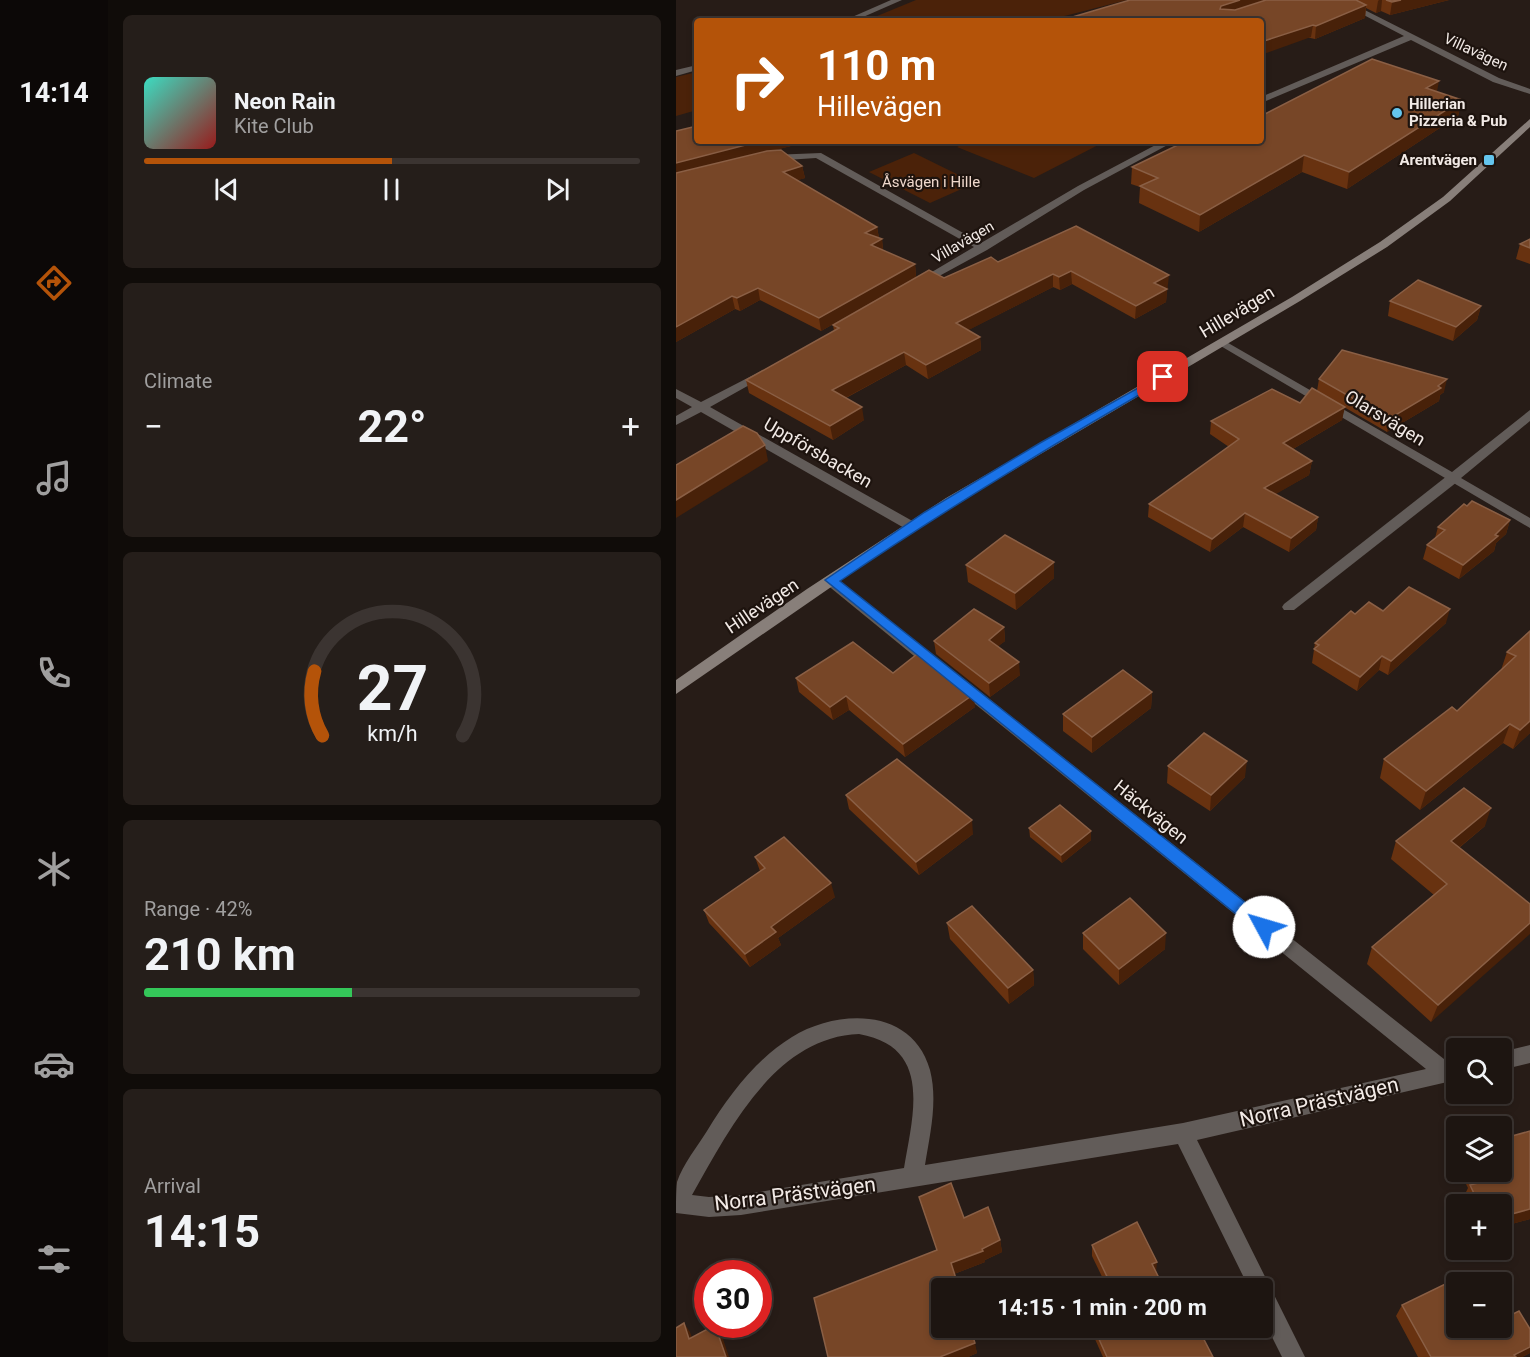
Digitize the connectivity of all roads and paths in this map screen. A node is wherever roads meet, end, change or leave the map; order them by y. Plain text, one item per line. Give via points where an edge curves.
1 (898, 0) edge
2 (1339, 0) edge
3 (854, 18) edge
4 (1410, 38) junction
5 (694, 69) edge
6 (676, 73) edge
7 (1530, 92) edge
8 (1264, 99) edge
9 (1530, 122) edge
10 (1164, 144) edge
11 (760, 160) edge
12 (983, 248) junction
13 (910, 289) edge
14 (1223, 343) junction
15 (775, 366) edge
16 (676, 393) edge
17 (702, 407) junction
18 (1530, 414) edge
19 (676, 421) edge
20 (1452, 478) junction
21 (1530, 524) edge
22 (910, 526) junction
23 (831, 580) junction
24 (1289, 607) dead end
25 (676, 688) edge
26 (1530, 1054) edge
27 (1512, 1058) edge
28 (1446, 1068) edge
29 (1446, 1073) edge
30 (1183, 1133) junction
31 (913, 1178) junction
32 (676, 1203) edge
33 (1255, 1278) edge
34 (1273, 1315) edge
35 (1294, 1357) edge

1 - 3 street
2 - 4 street, Villavägen
4 - 7 street, Villavägen via 1496,80
4 - 8 street
5 - 6 street
9 - 14 street, Hillevägen via 1436,208
10 - 12 street, Villavägen via 1081,188
11 - 12 street via 818,154
12 - 13 street, Villavägen
14 - 20 street, Olarsvägen
14 - 22 street, Hillevägen
15 - 17 street
16 - 17 street, Uppförsbacken
17 - 19 street
17 - 22 street, Uppförsbacken
18 - 20 street
20 - 21 street, Olarsvägen
20 - 24 street
22 - 23 street, Hillevägen
23 - 25 street, Hillevägen
23 - 28 street, Häckvägen
26 - 27 street
29 - 30 street, Norra Prästvägen
30 - 31 street, Norra Prästvägen
30 - 33 street
31 - 32 street, Norra Prästvägen via 741,1205
31 - 32 street, Norra Prästvägen via 923,1110 919,1067 909,1050 880,1029 839,1025 795,1046 747,1090
34 - 35 street

